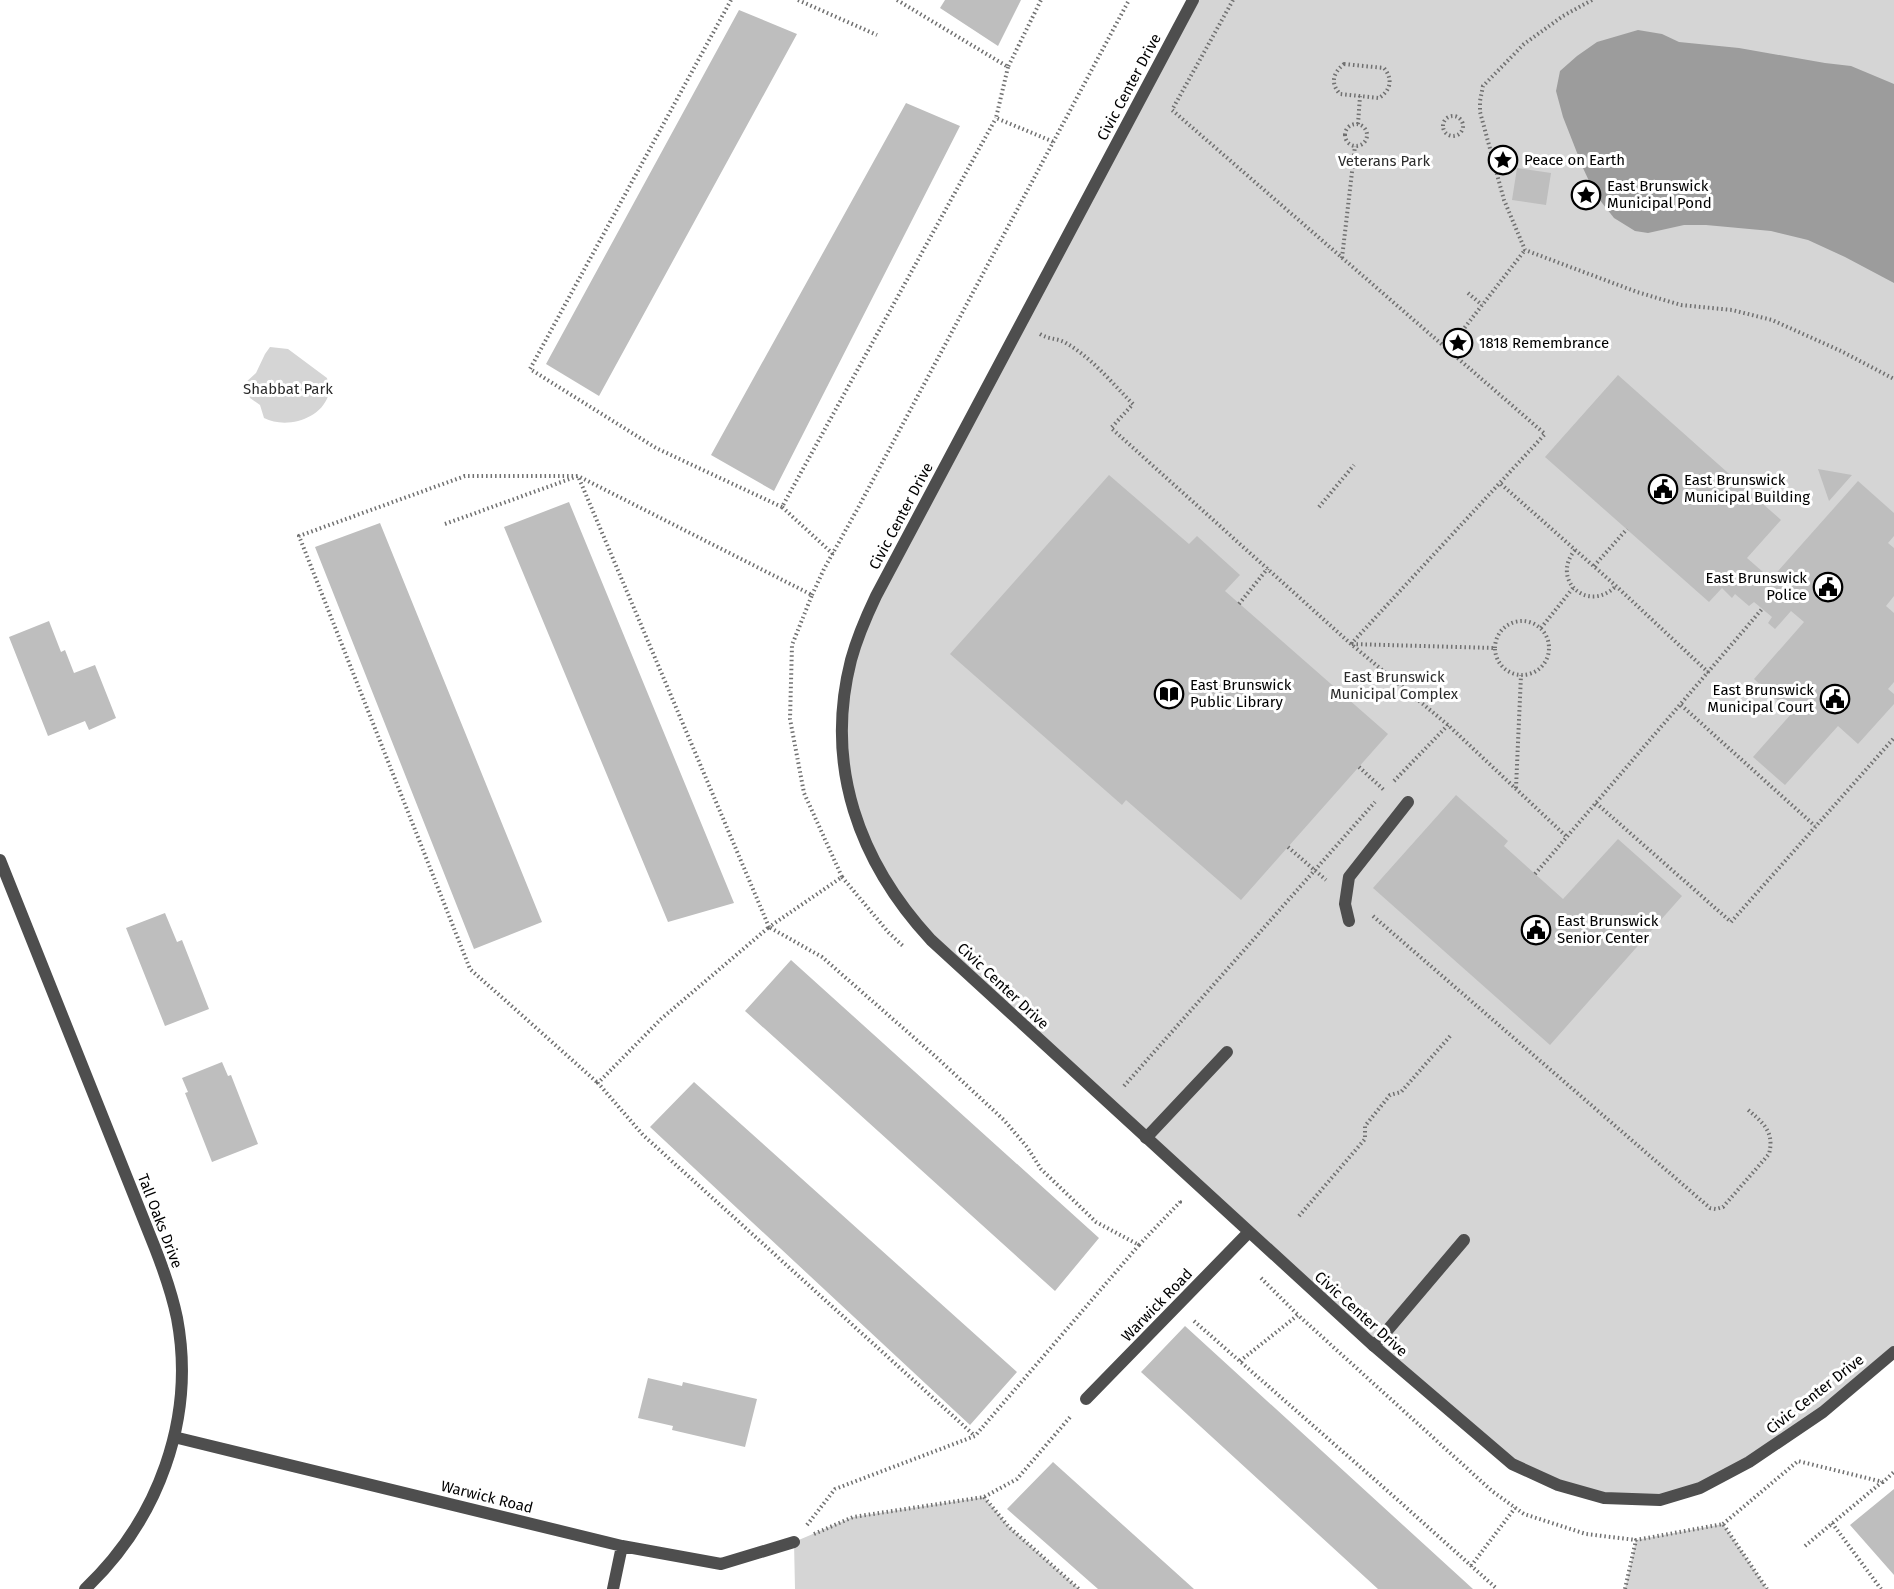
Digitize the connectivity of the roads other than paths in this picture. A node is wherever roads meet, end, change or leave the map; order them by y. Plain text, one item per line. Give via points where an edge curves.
1 (1192, 0) edge
2 (1408, 802) dead end
3 (0, 860) edge
4 (1349, 921) dead end
5 (1227, 1052) dead end
6 (1146, 1138) junction
7 (1249, 1232) junction
8 (1464, 1240) dead end
9 (1374, 1346) junction
10 (1894, 1352) edge
11 (1086, 1399) road end
12 (174, 1437) junction
13 (794, 1542) road end
14 (622, 1546) junction
15 (85, 1589) edge
16 (613, 1589) edge

1 - 6 street, Civic Center Drive via 876,596 849,671 842,721 846,782 853,811 872,858 910,918
2 - 4 street via 1349,877 1345,904
3 - 12 street, Tall Oaks Drive via 170,1289 181,1360
5 - 6 street
6 - 7 street, Civic Center Drive
7 - 9 street, Civic Center Drive
7 - 11 street, Warwick Road
8 - 9 street
9 - 10 street, Civic Center Drive via 1512,1464 1558,1485 1604,1498 1660,1500 1700,1488 1749,1462 1823,1412
12 - 14 street, Warwick Road
12 - 15 street, Tall Oaks Drive via 164,1472 137,1528
13 - 14 street, Warwick Road via 722,1564
14 - 16 street

